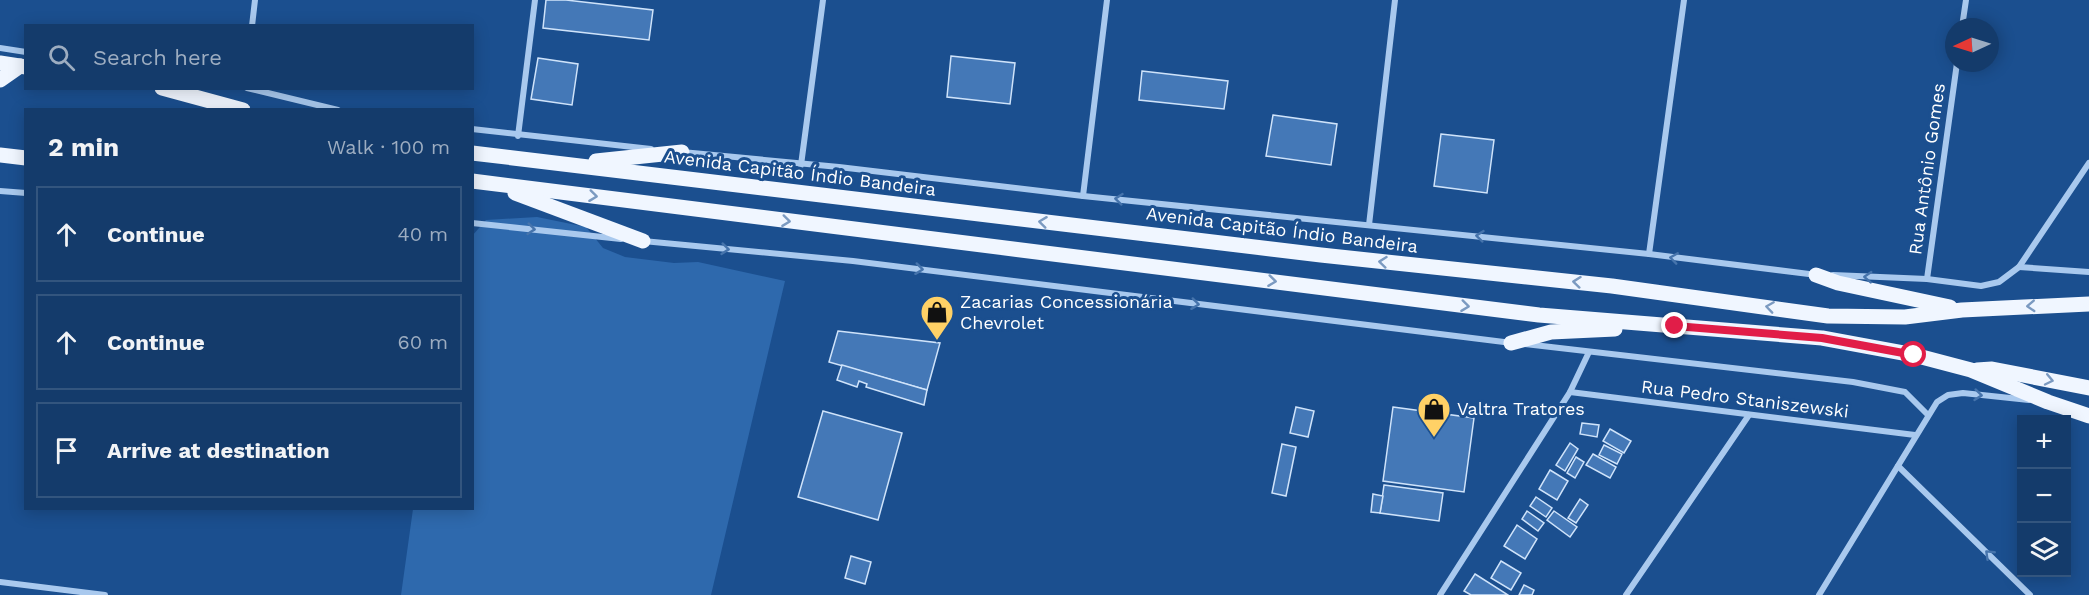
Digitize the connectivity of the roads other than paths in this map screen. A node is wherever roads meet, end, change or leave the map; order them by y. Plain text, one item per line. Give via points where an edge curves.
1 (255, 0) edge
2 (535, 0) edge
3 (823, 0) edge
4 (1107, 0) edge
5 (1395, 0) edge
6 (1684, 0) edge
7 (1966, 0) edge
8 (1963, 18) edge
9 (252, 24) edge
10 (0, 48) edge
11 (24, 62) edge
12 (0, 63) edge
13 (1956, 72) edge
14 (0, 80) edge
15 (169, 90) edge
16 (256, 90) edge
17 (236, 108) edge
18 (330, 108) edge
19 (474, 129) edge
20 (518, 136) junction
21 (0, 145) edge
22 (474, 153) edge
23 (682, 153) junction
24 (0, 155) edge
25 (24, 158) edge
26 (2089, 163) edge
27 (564, 164) junction
28 (801, 165) junction
29 (479, 182) edge
30 (0, 191) edge
31 (24, 193) edge
32 (1083, 196) junction
33 (474, 223) edge
34 (1369, 225) junction
35 (643, 241) junction
36 (1649, 254) junction
37 (2019, 267) junction
38 (2089, 272) edge
39 (1816, 274) junction
40 (1927, 279) junction
41 (2089, 304) edge
42 (1962, 310) junction
43 (1675, 326) junction
44 (1511, 343) junction
45 (1589, 352) junction
46 (1971, 370) junction
47 (2089, 388) edge
48 (1570, 392) junction
49 (2048, 402) junction
50 (1749, 415) junction
51 (1928, 415) junction
52 (2089, 416) edge
53 (1915, 435) junction
54 (1898, 466) junction
55 (0, 582) edge
56 (105, 595) edge
57 (1440, 595) edge
58 (1626, 595) edge
59 (1819, 595) edge
60 (2030, 595) edge

1 - 9 street
2 - 20 street
3 - 28 street
4 - 32 street
5 - 34 street
6 - 36 street
7 - 8 street
10 - 11 street
11 - 12 main road
11 - 14 main road
13 - 40 street, Rua Antônio Gomes
15 - 17 main road
16 - 18 street
19 - 20 street
20 - 23 street
21 - 25 main road
22 - 27 main road, Avenida Capitão Índio Bandeira
23 - 27 main road
23 - 28 street
24 - 25 main road
26 - 37 street
42 -> 27 main road, Avenida Capitão Índio Bandeira via 1905,317 1828,316 1612,286
28 - 32 street
29 - 35 main road
29 -> 43 main road via 1539,315
30 - 31 street
34 -> 32 street
33 -> 35 street
36 -> 34 street
35 -> 44 street via 865,263
39 -> 36 street
37 - 38 street
37 - 40 street via 1999,282 1981,286
40 -> 39 street
39 - 42 main road via 1838,283
41 -> 42 main road, Avenida Capitão Índio Bandeira
43 - 44 main road via 1551,332
43 - 46 main road via 1822,338
44 - 45 street
45 - 48 street
45 - 51 street via 1905,392
46 -> 47 main road via 1992,369
46 - 49 main road
48 - 50 street, Rua Pedro Staniszewski
48 - 57 street
51 -> 49 street via 1948,395 1963,393
49 - 52 main road
50 - 53 street, Rua Pedro Staniszewski
50 - 58 street
51 - 53 street
53 - 54 street
54 - 59 street
60 -> 54 street
55 - 56 street

